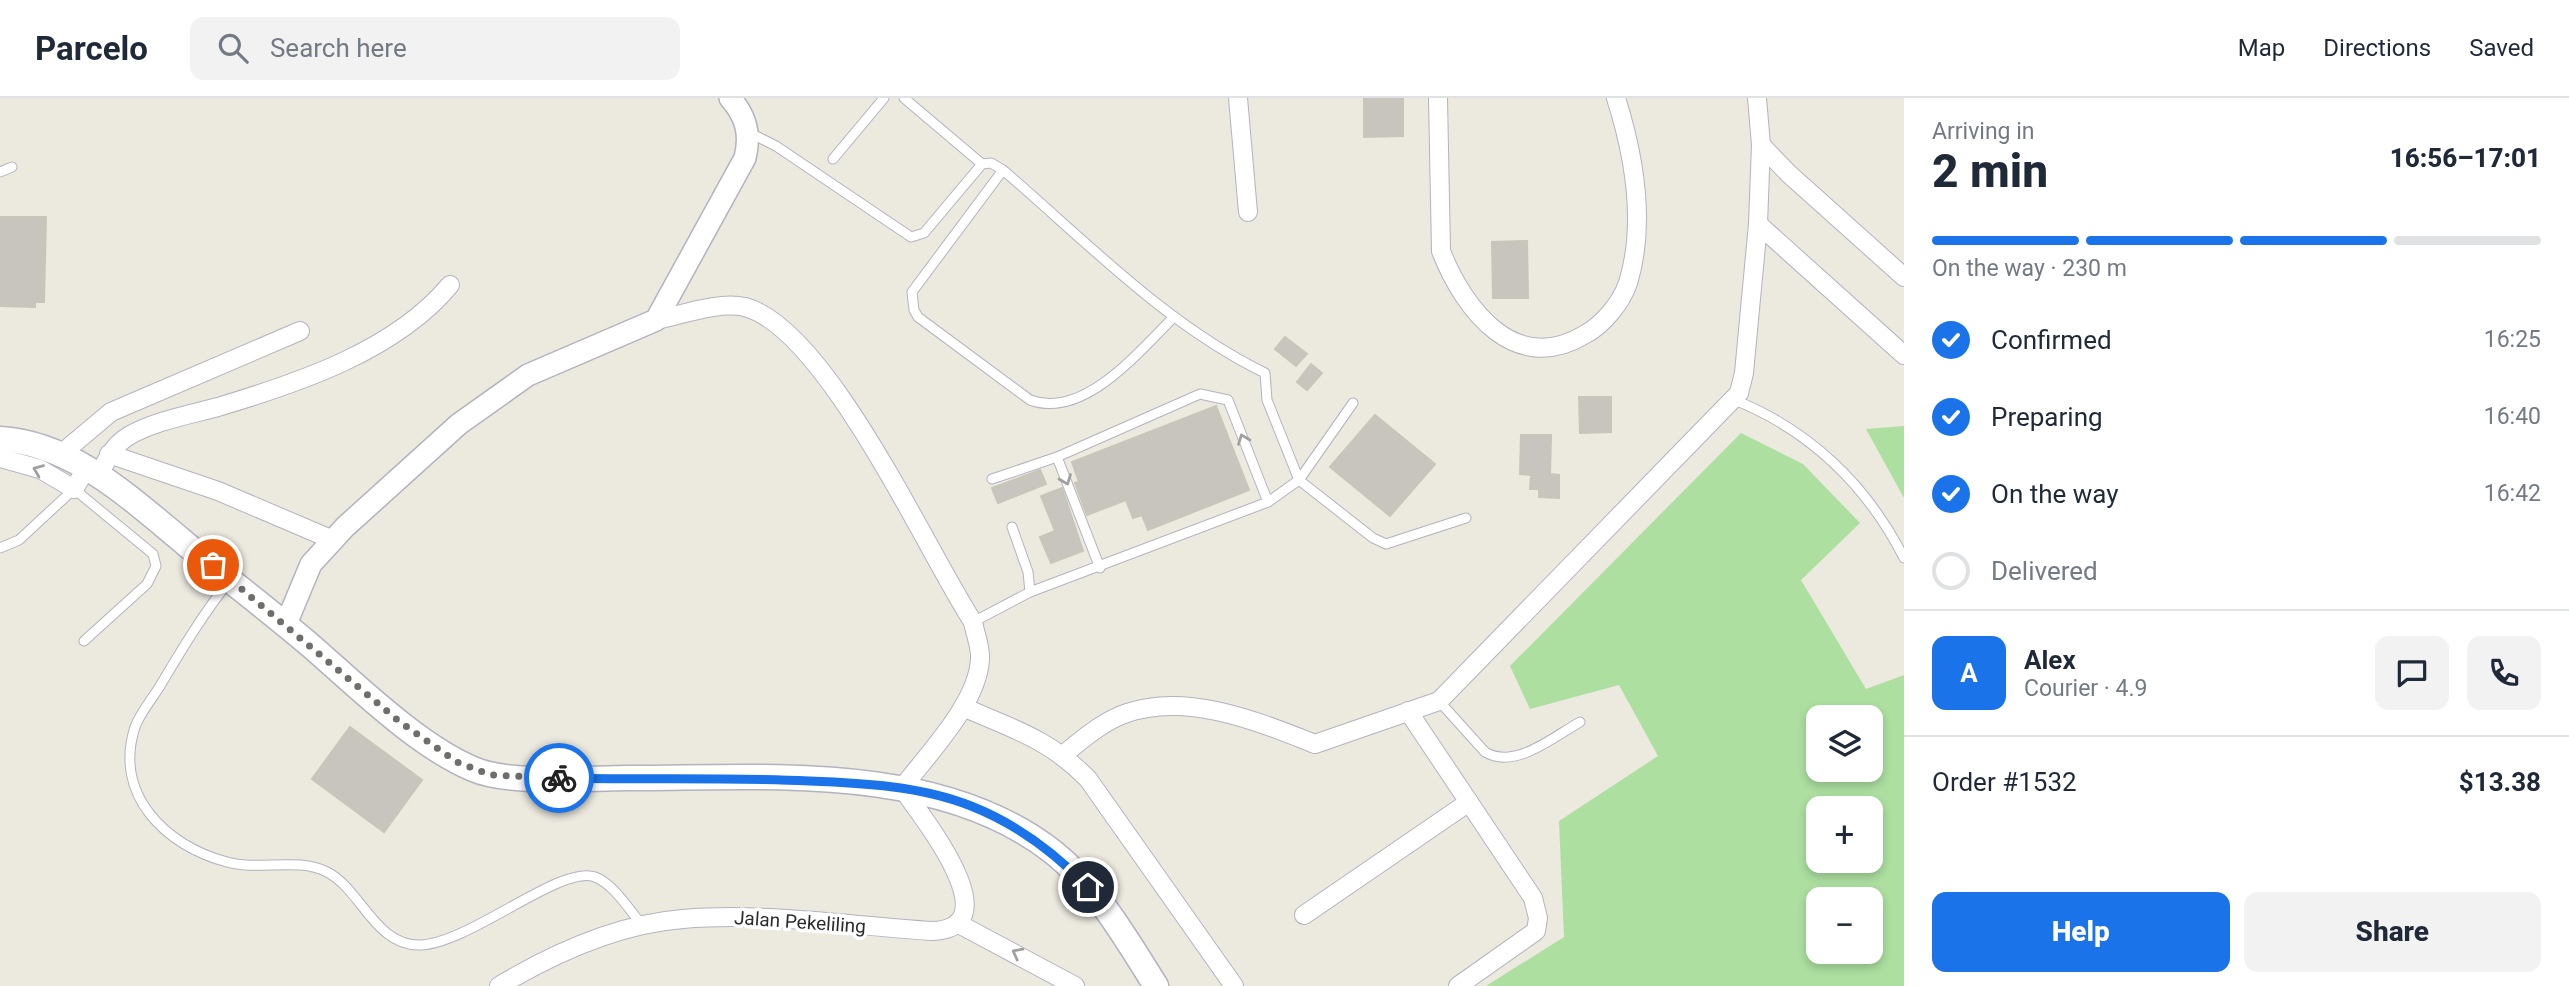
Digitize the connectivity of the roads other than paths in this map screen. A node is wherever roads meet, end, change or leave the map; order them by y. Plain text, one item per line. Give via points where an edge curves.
1 (730, 98) edge
2 (884, 98) edge
3 (904, 98) edge
4 (1238, 98) edge
5 (1438, 98) edge
6 (1616, 98) edge
7 (1757, 98) edge
8 (748, 132) junction
9 (1761, 145) junction
10 (833, 159) dead end
11 (982, 164) junction
12 (12, 167) dead end
13 (1003, 170) junction
14 (0, 172) edge
15 (1248, 212) dead end
16 (1758, 224) junction
17 (1901, 270) edge
18 (450, 285) dead end
19 (1174, 317) junction
20 (656, 320) junction
21 (300, 331) dead end
22 (1904, 355) edge
23 (1732, 399) junction
24 (1353, 404) dead end
25 (0, 439) edge
26 (61, 454) junction
27 (1057, 457) junction
28 (0, 458) edge
29 (92, 472) junction
30 (992, 478) dead end
31 (1299, 480) junction
32 (1268, 502) junction
33 (1466, 518) dead end
34 (1012, 527) dead end
35 (333, 540) junction
36 (0, 548) edge
37 (1904, 558) edge
38 (1100, 568) junction
39 (230, 579) junction
40 (1030, 592) junction
41 (973, 622) junction
42 (286, 624) junction
43 (84, 641) dead end
44 (1438, 701) junction
45 (963, 707) junction
46 (1408, 711) junction
47 (1580, 722) dead end
48 (1064, 754) junction
49 (902, 788) junction
50 (1469, 802) junction
51 (1304, 915) dead end
52 (957, 923) junction
53 (644, 927) junction
54 (499, 986) edge
55 (1075, 986) edge
56 (1156, 986) edge
57 (1234, 986) edge
58 (1458, 986) edge

1 - 8 street via 743,115
2 - 10 lane
3 - 11 lane
4 - 15 street
5 - 6 street via 1441,251 1446,264 1486,324 1502,337 1541,348 1563,345 1594,330 1627,286 1633,264 1636,204 1632,159
7 - 9 street
8 - 11 lane via 911,237 925,233
8 - 20 street via 746,158
9 - 16 street
9 - 17 street via 1788,174
11 - 13 lane
12 - 14 lane
13 - 19 lane
13 - 19 lane via 912,292 918,317 1030,400 1046,406 1080,397 1115,375
16 - 22 street
16 - 23 street via 1743,384
18 - 29 street via 429,306 344,364 128,436
19 - 31 lane via 1230,356 1265,373 1267,400
20 - 35 street via 528,376 459,424
20 - 41 street via 745,307 772,322 818,365 856,418
21 - 26 street via 111,412
23 - 37 lane via 1765,412 1817,447 1856,485 1887,525
23 - 44 street
24 - 31 lane
25 - 26 main road
26 - 29 main road
27 - 30 lane
32 -> 27 lane via 1228,400 1215,395 1199,394
27 -> 38 lane
29 -> 28 street via 40,469
29 - 35 street via 218,491
29 - 36 lane via 19,540
29 - 39 main road
29 - 43 lane via 153,554 156,566 147,584
31 - 32 lane
31 - 33 lane via 1386,544
32 - 38 lane
34 - 40 lane
35 - 42 street via 311,564
38 - 40 lane
39 - 42 main road
39 - 53 lane via 198,621 136,725 130,751 137,795 169,835 229,863 327,872 404,944 441,943 567,878 586,875 606,884
40 - 41 lane
41 - 45 street via 979,667
42 - 49 main road via 400,722 475,771 511,777 720,777
44 - 46 street
44 - 47 lane via 1494,758 1519,756
45 - 48 street
45 - 49 street
46 - 48 street via 1315,744 1246,720 1188,707 1158,707 1127,713
46 - 50 street
48 - 57 street via 1088,779
49 - 52 street via 937,838 966,893 967,907
49 - 56 main road via 970,805 1055,853 1088,887
50 - 51 street
50 - 58 street via 1533,898 1538,918 1535,931
52 - 53 street, Jalan Pekeliling via 933,931 736,917 680,919
55 -> 52 street
53 - 54 street, Jalan Pekeliling via 550,956

